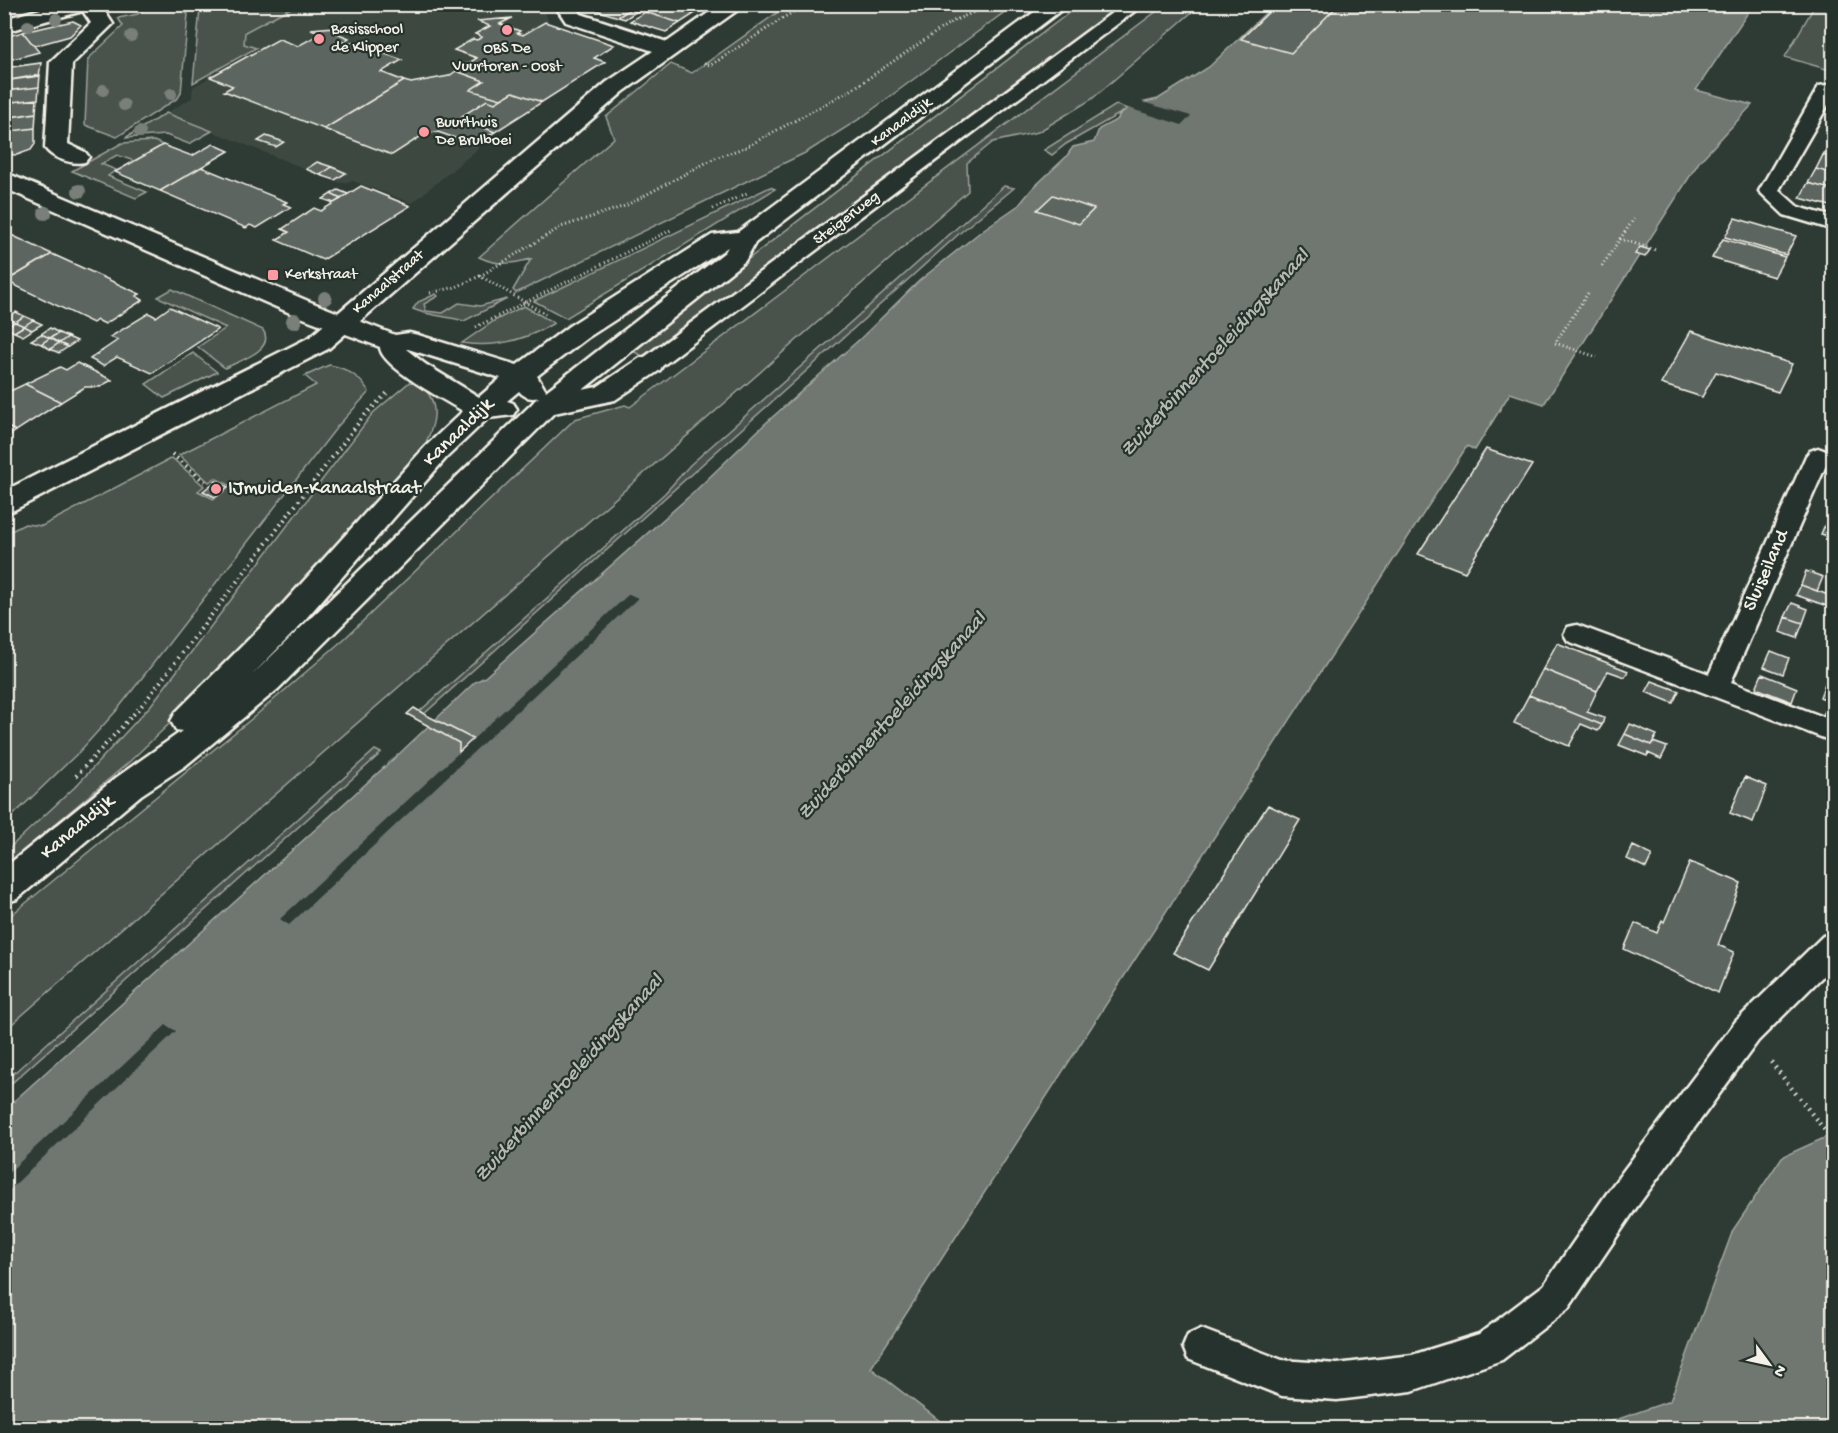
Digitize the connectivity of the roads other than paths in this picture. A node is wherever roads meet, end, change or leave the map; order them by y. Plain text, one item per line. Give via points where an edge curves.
1 (87, 4) edge
2 (564, 4) edge
3 (736, 4) edge
4 (1059, 4) edge
5 (1136, 4) edge
6 (4, 26) edge
7 (670, 50) junction
8 (1833, 89) edge
9 (77, 157) dead end
10 (4, 179) edge
11 (1833, 224) edge
12 (744, 239) junction
13 (343, 323) junction
14 (393, 343) junction
15 (650, 364) joint
16 (521, 375) junction
17 (545, 406) junction
18 (481, 410) junction
19 (1818, 456) dead end
20 (4, 502) edge
21 (1577, 634) dead end
22 (1716, 687) junction
23 (1833, 732) edge
24 (152, 769) junction
25 (4, 889) edge
26 (1833, 945) edge
27 (1201, 1347) dead end

1 - 6 street
1 - 9 street via 102,24 61,63 56,144
2 - 7 street via 573,18
3 - 7 street, Kanaalstraat
4 - 12 street, Kanaaldijk
5 - 15 lane, Steigerweg
7 - 13 street, Kanaalstraat via 615,87
8 - 11 lane via 1825,90 1769,191 1791,211
10 - 13 street
12 - 16 street, Kanaaldijk via 721,240 578,332
12 - 17 street, Kanaaldijk via 736,256
13 - 14 street
13 - 20 street, Kanaalstraat via 305,351
14 - 16 street via 409,341
14 - 18 street via 393,352 415,370
15 - 17 street, Steigerweg via 605,394
16 - 17 street
16 - 18 street, Kanaaldijk
17 - 18 street
17 - 24 street, Kanaaldijk via 267,681 173,757
18 - 24 street, Kanaaldijk via 436,452 284,623 157,750
19 - 22 lane, Sluiseiland
21 - 22 lane
22 - 23 lane
24 - 25 street, Kanaaldijk
26 - 27 lane via 1747,1031 1624,1197 1556,1297 1489,1348 1412,1373 1337,1382 1282,1378

